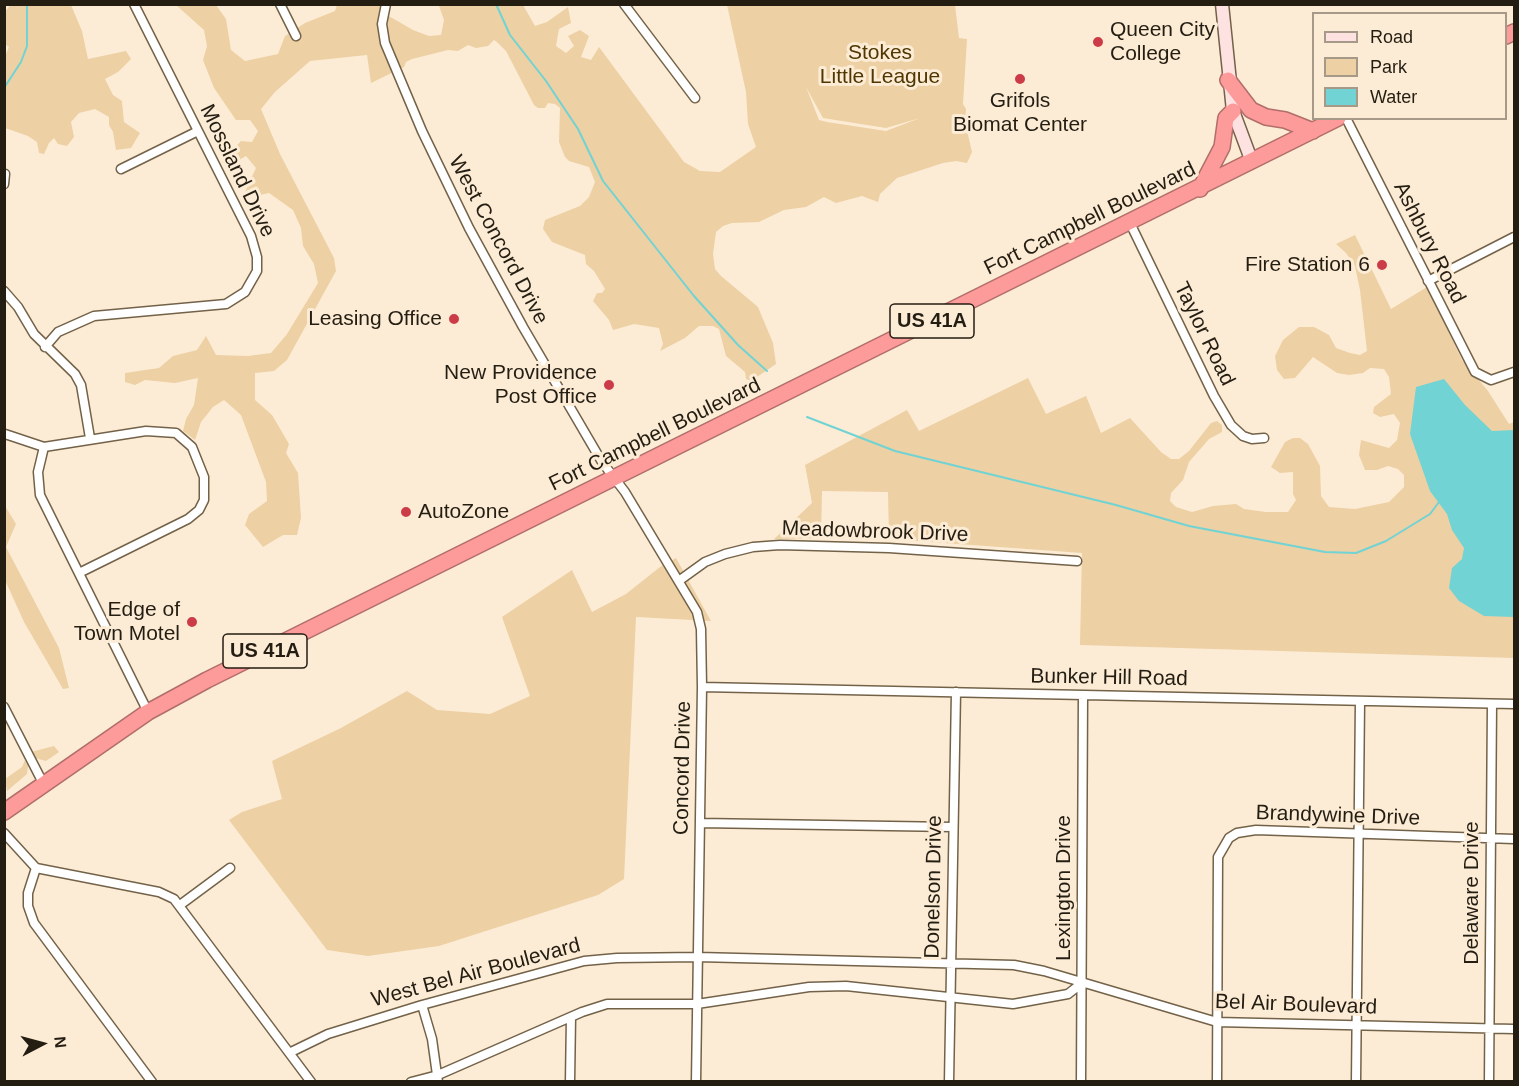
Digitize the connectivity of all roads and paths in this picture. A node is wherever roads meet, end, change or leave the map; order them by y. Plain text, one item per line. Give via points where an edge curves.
1 (134, 4) edge
2 (280, 4) edge
3 (386, 4) edge
4 (624, 4) edge
5 (1222, 4) edge
6 (296, 36) dead end
7 (1228, 80) junction
8 (694, 98) dead end
9 (1233, 111) junction
10 (1334, 120) edge
11 (1347, 120) edge
12 (198, 131) junction
13 (1313, 131) junction
14 (1252, 162) junction
15 (121, 169) dead end
16 (1200, 189) junction
17 (1130, 223) junction
18 (1515, 237) edge
19 (1428, 281) junction
20 (4, 291) edge
21 (45, 347) junction
22 (1515, 372) edge
23 (4, 434) edge
24 (90, 438) junction
25 (1264, 438) dead end
26 (44, 447) junction
27 (615, 478) junction
28 (1077, 561) dead end
29 (79, 573) junction
30 (680, 579) junction
31 (702, 687) junction
32 (956, 692) junction
33 (1083, 695) junction
34 (1360, 700) junction
35 (1492, 704) junction
36 (1515, 704) edge
37 (4, 707) edge
38 (148, 712) junction
39 (43, 783) junction
40 (4, 812) edge
41 (700, 822) junction
42 (953, 827) junction
43 (4, 833) edge
44 (1358, 835) junction
45 (1490, 839) junction
46 (1515, 839) edge
47 (36, 868) junction
48 (230, 868) dead end
49 (180, 906) junction
50 (698, 957) junction
51 (951, 964) junction
52 (1082, 983) junction
53 (950, 998) junction
54 (697, 1004) junction
55 (422, 1005) junction
56 (571, 1017) junction
57 (1217, 1022) junction
58 (1357, 1026) junction
59 (1490, 1029) junction
60 (1515, 1029) edge
61 (291, 1052) junction
62 (438, 1078) edge
63 (152, 1082) edge
64 (311, 1082) edge
65 (411, 1082) edge
66 (570, 1082) edge
67 (696, 1082) edge
68 (949, 1082) edge
69 (1081, 1082) edge
70 (1217, 1082) edge
71 (1356, 1082) edge
72 (1490, 1082) edge

1 - 12 street, Mossland Drive
2 - 6 street
3 - 27 street, West Concord Drive via 382,24 385,43 440,170 523,327
4 - 8 street
5 - 7 street
7 - 9 street
7 - 13 highway via 1251,110
9 - 14 street
9 - 16 highway via 1226,118 1222,147
10 - 13 highway, Fort Campbell Boulevard / US 41A
11 - 19 street, Ashbury Road
12 - 15 street
12 - 21 street, Mossland Drive via 256,247 257,271 252,282 226,304 94,316 58,332
13 - 14 highway, Fort Campbell Boulevard / US 41A
14 - 16 highway, Fort Campbell Boulevard / US 41A
16 - 17 highway, Fort Campbell Boulevard / US 41A
17 - 25 street, Taylor Road via 1231,425 1243,436
17 - 27 highway, Fort Campbell Boulevard / US 41A
18 - 19 street
19 - 22 street, Ashbury Road via 1475,372 1486,380
20 - 21 street
21 - 24 street via 75,374 81,385
23 - 26 street
24 - 26 street
24 - 29 street via 162,430 176,433 192,447 206,491 199,510 188,519
26 - 29 street via 38,472 40,495
27 - 30 street, Concord Drive
27 - 38 highway, Fort Campbell Boulevard / US 41A
28 - 30 street, Meadowbrook Drive via 780,545 725,554
29 - 38 street
30 - 31 street, Concord Drive via 701,629
31 - 32 street, Bunker Hill Road
31 - 41 street, Concord Drive
32 - 33 street, Bunker Hill Road
32 - 42 street, Donelson Drive
33 - 34 street, Bunker Hill Road
33 - 52 street, Lexington Drive
34 - 35 street, Bunker Hill Road
34 - 44 street
35 - 36 street, Bunker Hill Road
35 - 45 street, Delaware Drive
37 - 39 street
38 - 39 highway, Fort Campbell Boulevard / US 41A
39 - 40 highway, Fort Campbell Boulevard / US 41A
41 - 42 street
41 - 50 street, Concord Drive
42 - 51 street, Donelson Drive
43 - 47 street
44 - 45 street, Brandywine Drive
44 - 57 street, Brandywine Drive via 1245,831 1229,838 1221,847 1217,874
44 - 58 street
45 - 46 street, Brandywine Drive
45 - 59 street, Delaware Drive
47 - 49 street via 159,892
47 - 63 street via 28,893 34,923
48 - 49 street
49 - 61 street
50 - 51 street, West Bel Air Boulevard
50 - 54 street, Concord Drive
50 - 55 street, West Bel Air Boulevard via 584,961
51 - 52 street, West Bel Air Boulevard via 1014,965
51 - 53 street, Donelson Drive
52 - 53 street via 1068,994 1021,1004
52 - 57 street, Bel Air Boulevard
52 - 69 street, Lexington Drive
53 - 54 street via 838,986
53 - 68 street, Donelson Drive
54 - 56 street via 607,1004
54 - 67 street, Concord Drive
55 - 61 street, West Bel Air Boulevard via 328,1034
55 - 62 street
56 - 62 street
56 - 66 street
57 - 58 street, Bel Air Boulevard
57 - 70 street, Brandywine Drive
58 - 59 street, Bel Air Boulevard
58 - 71 street
59 - 60 street, Bel Air Boulevard
59 - 72 street, Delaware Drive
61 - 64 street
62 - 65 street

